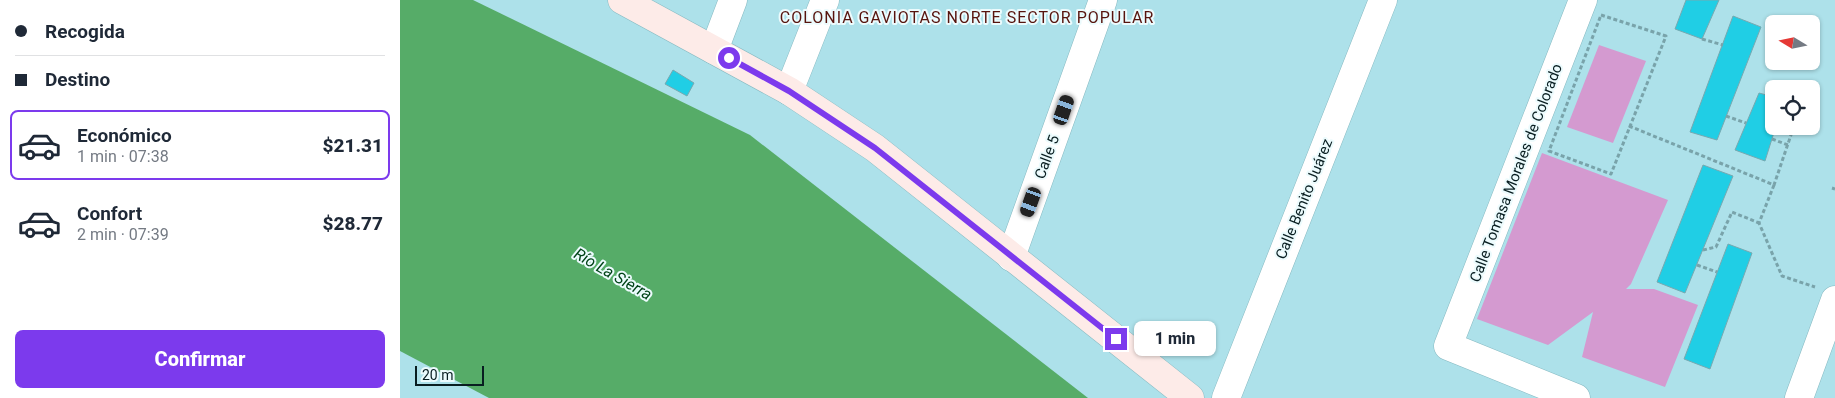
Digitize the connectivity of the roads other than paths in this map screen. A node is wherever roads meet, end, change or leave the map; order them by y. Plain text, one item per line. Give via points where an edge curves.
1 (733, 0) edge
2 (825, 0) edge
3 (1103, 0) edge
4 (1383, 0) edge
5 (1583, 0) edge
6 (629, 1) edge
7 (714, 50) junction
8 (789, 91) junction
9 (1012, 257) junction
10 (1826, 293) edge
11 (1190, 398) edge
12 (1226, 398) edge
13 (1576, 398) edge
14 (1799, 398) edge

1 - 7 street
2 - 8 street
3 - 9 street, Calle 5
4 - 12 street, Calle Benito Juárez
5 - 13 street, Calle Tomasa Morales de Colorado via 1448,346
6 - 7 main road
7 - 8 main road
8 - 9 main road via 875,148
9 - 11 main road
10 - 14 street

